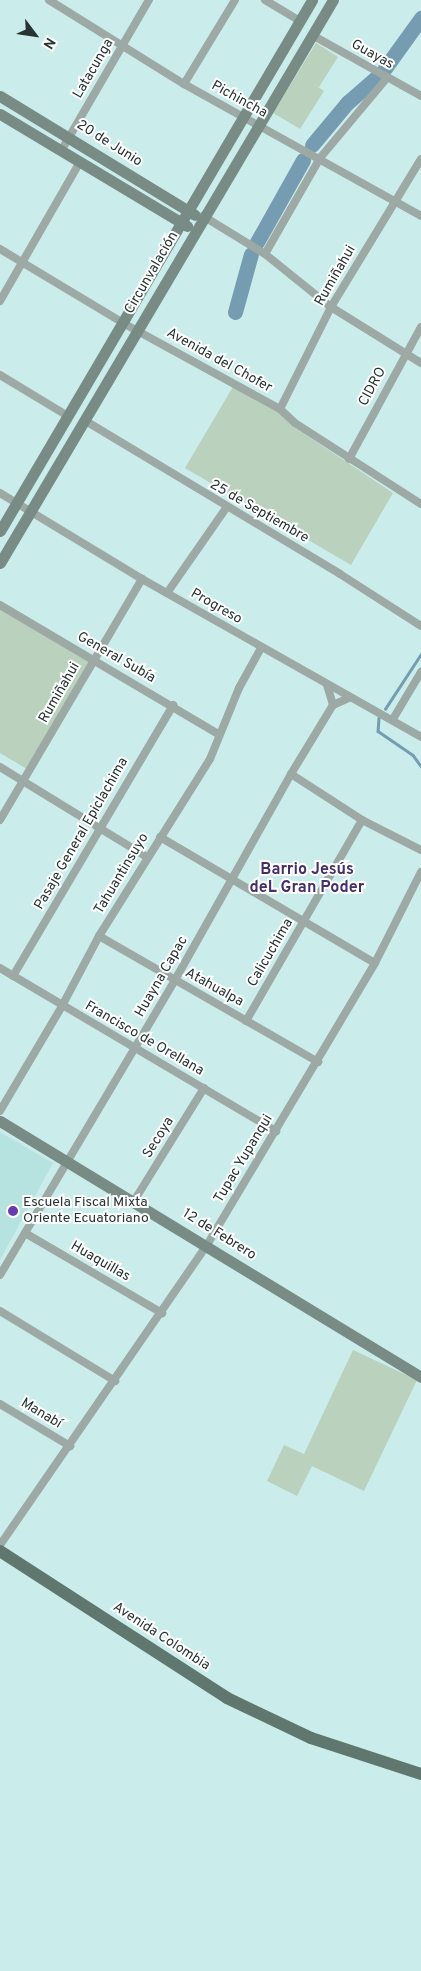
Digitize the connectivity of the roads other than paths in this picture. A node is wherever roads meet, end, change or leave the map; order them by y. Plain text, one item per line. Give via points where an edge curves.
1 (49, 0) edge
2 (149, 0) edge
3 (236, 0) edge
4 (265, 0) edge
5 (312, 0) edge
6 (333, 0) edge
7 (300, 22) junction
8 (312, 36) junction
9 (123, 45) junction
10 (387, 78) junction
11 (184, 84) junction
12 (0, 96) edge
13 (421, 96) edge
14 (0, 114) edge
15 (243, 118) junction
16 (258, 125) junction
17 (69, 137) junction
18 (61, 151) junction
19 (320, 158) junction
20 (421, 159) edge
21 (80, 162) junction
22 (395, 200) junction
23 (190, 211) junction
24 (421, 216) edge
25 (202, 217) junction
26 (182, 223) junction
27 (194, 231) junction
28 (0, 249) edge
29 (265, 254) junction
30 (23, 263) junction
31 (0, 301) edge
32 (331, 307) junction
33 (123, 323) junction
34 (421, 327) edge
35 (138, 329) junction
36 (406, 353) junction
37 (421, 363) edge
38 (0, 376) edge
39 (280, 409) junction
40 (68, 416) junction
41 (84, 420) junction
42 (349, 459) junction
43 (0, 493) edge
44 (419, 499) edge
45 (16, 503) junction
46 (226, 508) junction
47 (32, 511) junction
48 (0, 531) edge
49 (0, 563) edge
50 (142, 579) junction
51 (167, 593) junction
52 (0, 605) edge
53 (421, 626) edge
54 (261, 648) junction
55 (94, 660) junction
56 (421, 672) edge
57 (328, 685) junction
58 (349, 698) junction
59 (173, 705) junction
60 (333, 705) junction
61 (393, 719) junction
62 (218, 734) junction
63 (421, 737) edge
64 (0, 767) edge
65 (291, 774) junction
66 (23, 781) junction
67 (0, 820) edge
68 (362, 820) junction
69 (99, 827) junction
70 (160, 837) junction
71 (421, 850) edge
72 (147, 857) junction
73 (421, 872) edge
74 (231, 880) junction
75 (304, 922) junction
76 (99, 936) junction
77 (375, 963) junction
78 (0, 968) edge
79 (13, 976) junction
80 (175, 980) junction
81 (62, 1006) junction
82 (246, 1021) junction
83 (136, 1046) junction
84 (318, 1062) junction
85 (204, 1088) junction
86 (0, 1111) edge
87 (0, 1121) edge
88 (276, 1132) junction
89 (67, 1161) junction
90 (134, 1201) junction
91 (25, 1232) junction
92 (207, 1245) junction
93 (0, 1274) edge
94 (0, 1311) edge
95 (162, 1313) junction
96 (421, 1377) edge
97 (115, 1381) junction
98 (0, 1404) edge
99 (70, 1446) junction
100 (0, 1545) edge
101 (0, 1551) edge
102 (421, 1774) edge

1 - 9 street, Pichincha
2 - 9 street, Latacunga
3 - 11 street
4 - 7 street
5 - 7 main road, Circunvalación
6 - 8 main road, Circunvalación
7 - 15 main road, Circunvalación
8 - 10 street, Guayas
8 - 16 main road, Circunvalación
9 - 11 street, Pichincha
9 - 17 street, Latacunga
10 - 13 street, Guayas
10 - 19 street
11 - 15 street, Pichincha
12 - 17 main road, 20 de Junio
14 - 18 main road
15 - 16 street, Pichincha
15 - 23 main road, Circunvalación
16 - 19 street, Pichincha
16 - 25 main road, Circunvalación
17 - 18 street, Latacunga
17 - 23 main road, 20 de Junio
18 - 21 main road
19 - 22 street, Pichincha
19 - 29 street
20 - 22 street, Rumiñahui
21 - 26 main road
21 - 30 street
22 - 24 street, Pichincha
22 - 32 street, Rumiñahui
23 - 25 main road, 20 de Junio
23 - 26 main road, Circunvalación
25 - 27 main road, Circunvalación
25 - 29 street
26 - 27 main road
26 - 33 main road, Circunvalación
27 - 35 main road, Circunvalación
28 - 30 street, Avenida del Chofer
29 - 32 street
30 - 31 street
30 - 33 street, Avenida del Chofer
32 - 36 street
32 - 39 street, Rumiñahui
33 - 35 street, Avenida del Chofer
33 - 40 main road, Circunvalación
34 - 36 street, CIDRO
35 - 39 street, Avenida del Chofer
35 - 41 main road, Circunvalación
36 - 37 street
36 - 42 street, CIDRO
38 - 40 street
39 - 42 street, Avenida del Chofer via 295,423
40 - 45 main road, Circunvalación
41 - 46 street, 25 de Septiembre
41 - 47 main road, Circunvalación
42 - 44 street, Avenida del Chofer
43 - 45 street, Progreso
45 - 47 street, Progreso
45 - 48 main road, Circunvalación
46 - 51 street
46 - 53 street, 25 de Septiembre via 340,574
47 - 49 main road, Circunvalación
47 - 50 street, Progreso
50 - 51 street, Progreso
50 - 55 street, Rumiñahui
51 - 54 street, Progreso
52 - 55 street, General Subía
54 - 57 street, Progreso
54 - 62 street, Tahuantinsuyo
55 - 59 street, General Subía
55 - 66 street, Rumiñahui
56 - 61 street
57 - 58 street, Progreso
57 - 60 street
58 - 60 street
58 - 61 street, Progreso
59 - 62 street, General Subía
59 - 69 street, Pasaje General Epiclachima
60 - 65 street, Huayna Capac
61 - 63 street, Progreso
62 - 70 street, Tahuantinsuyo via 210,759
64 - 66 street
65 - 68 street
65 - 74 street, Huayna Capac
66 - 67 street, Rumiñahui
66 - 69 street
68 - 71 street
68 - 75 street, Calicuchima
69 - 72 street
69 - 79 street, Pasaje General Epiclachima
70 - 72 street, Tahuantinsuyo
70 - 74 street
72 - 76 street, Tahuantinsuyo
73 - 77 street, Tupac Yupanqui
74 - 75 street
74 - 80 street, Huayna Capac
75 - 77 street
75 - 82 street, Calicuchima
76 - 80 street, Atahualpa
76 - 81 street, Tahuantinsuyo
77 - 84 street, Tupac Yupanqui
78 - 79 street, Francisco de Orellana
79 - 81 street, Francisco de Orellana
80 - 82 street, Atahualpa
80 - 83 street, Huayna Capac
81 - 83 street, Francisco de Orellana
81 - 86 street, Tahuantinsuyo
82 - 84 street, Atahualpa
83 - 85 street, Francisco de Orellana
83 - 89 street, Huayna Capac
84 - 88 street, Tupac Yupanqui
85 - 88 street, Francisco de Orellana
85 - 90 street, Secoya
87 - 89 main road, 12 de Febrero
88 - 92 street, Tupac Yupanqui
89 - 90 main road, 12 de Febrero
89 - 91 street, Huayna Capac
90 - 92 main road, 12 de Febrero
91 - 93 street, Huayna Capac
91 - 95 street, Huaquillas
92 - 95 street, Tupac Yupanqui
92 - 96 main road, 12 de Febrero
94 - 97 street
95 - 97 street, Tupac Yupanqui
97 - 99 street, Tupac Yupanqui
98 - 99 street, Manabí
99 - 100 street, Tupac Yupanqui
101 - 102 main road, Avenida Colombia via 227,1698 311,1738

